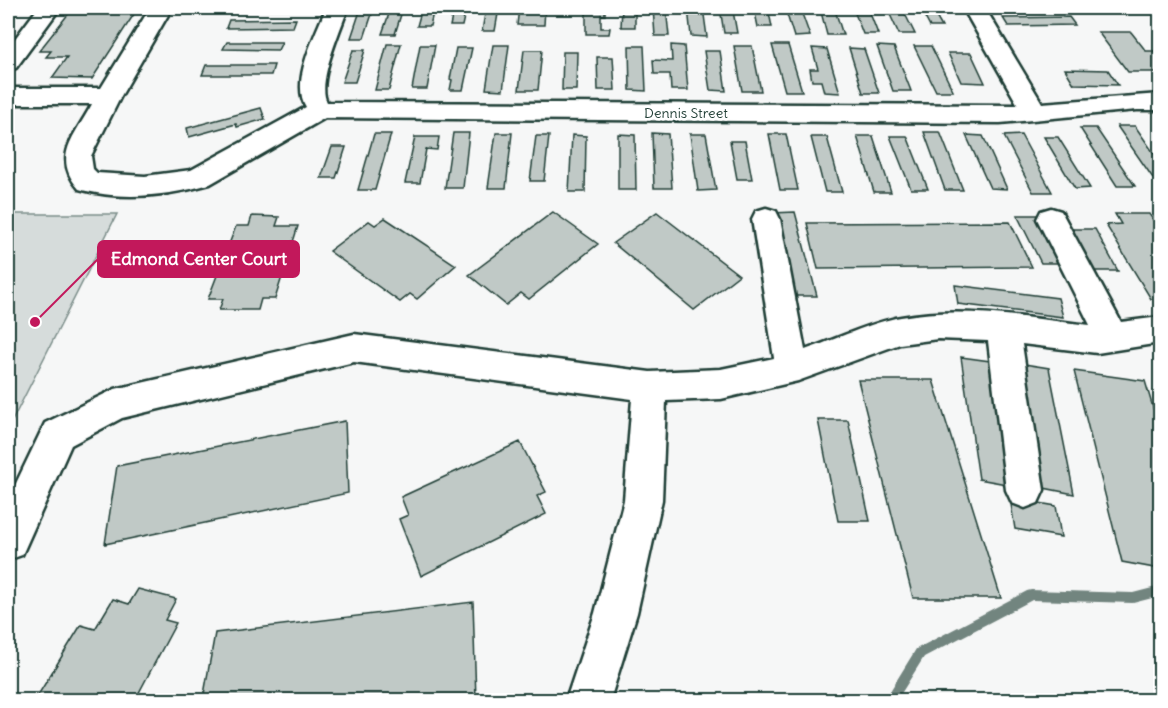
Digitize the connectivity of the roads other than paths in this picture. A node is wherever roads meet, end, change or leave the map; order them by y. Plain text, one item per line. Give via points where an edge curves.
1 (161, 8) edge
2 (337, 8) edge
3 (974, 8) edge
4 (43, 17) edge
5 (8, 26) edge
6 (8, 61) edge
7 (8, 96) edge
8 (109, 96) junction
9 (1161, 102) edge
10 (320, 110) junction
11 (1034, 111) junction
12 (766, 219) dead end
13 (1051, 219) dead end
14 (1003, 328) junction
15 (1161, 330) edge
16 (1112, 337) junction
17 (792, 368) junction
18 (650, 387) junction
19 (1024, 490) dead end
20 (8, 541) edge
21 (588, 700) edge

1 - 8 street
2 - 10 street via 312,79 312,97
3 - 11 street
4 - 5 street
4 - 6 street
7 - 8 street
8 - 10 street via 78,156 80,172 89,182 112,185 178,184 200,177
9 - 11 street, Dennis Street
10 - 11 street, Dennis Street via 988,115
12 - 17 street
13 - 16 street
14 - 16 street via 1097,339
14 - 17 street via 938,326 899,332
14 - 19 street
15 - 16 street
17 - 18 street via 721,384
18 - 20 street via 354,348 115,404 58,434
18 - 21 street via 643,500 615,614

